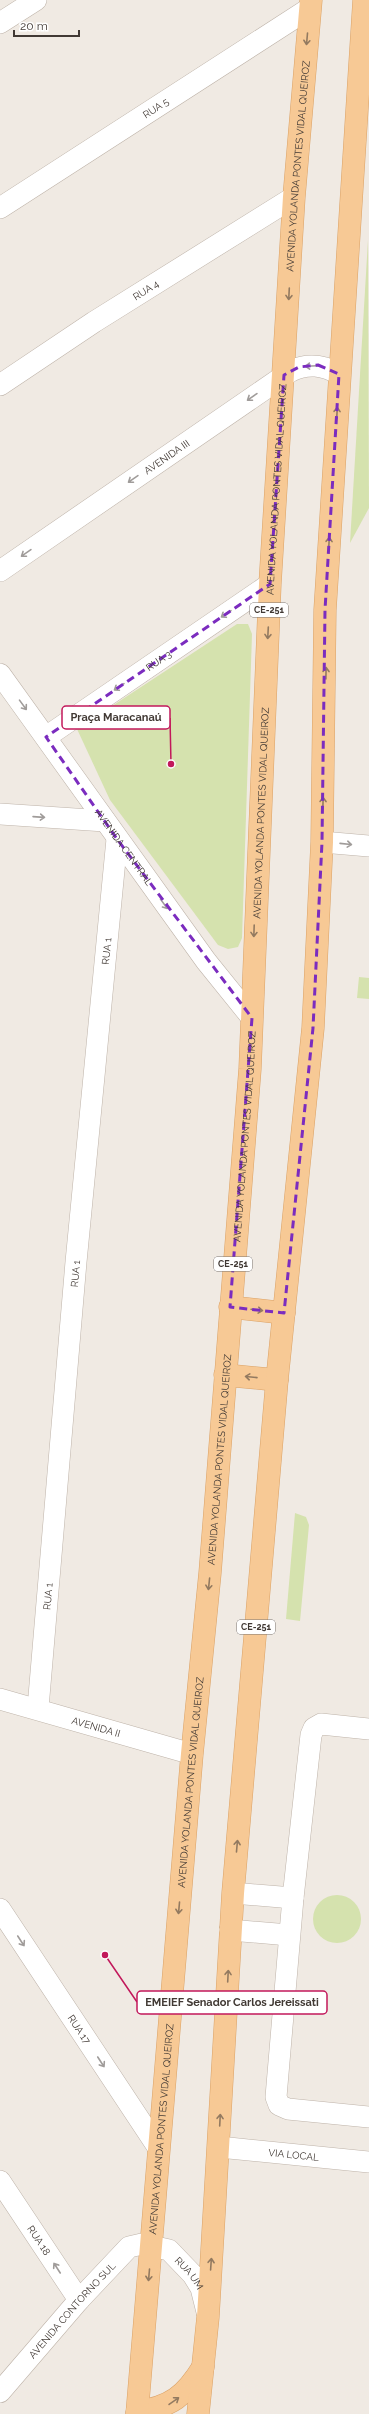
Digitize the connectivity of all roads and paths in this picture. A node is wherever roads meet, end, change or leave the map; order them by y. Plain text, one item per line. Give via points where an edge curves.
1 (36, 0) edge
2 (364, 0) edge
3 (310, 4) edge
4 (0, 23) edge
5 (294, 197) junction
6 (0, 208) edge
7 (339, 374) junction
8 (284, 375) junction
9 (0, 385) edge
10 (0, 571) edge
11 (270, 584) junction
12 (0, 674) edge
13 (46, 737) junction
14 (0, 814) edge
15 (105, 821) junction
16 (117, 839) junction
17 (322, 842) junction
18 (369, 846) edge
19 (252, 1018) junction
20 (230, 1307) junction
21 (284, 1314) junction
22 (226, 1375) junction
23 (277, 1380) junction
24 (0, 1699) edge
25 (38, 1708) junction
26 (369, 1729) edge
27 (192, 1754) junction
28 (233, 1893) junction
29 (293, 1898) junction
30 (0, 1909) edge
31 (230, 1930) junction
32 (289, 1935) junction
33 (369, 2117) edge
34 (219, 2147) junction
35 (159, 2150) junction
36 (369, 2162) edge
37 (0, 2181) edge
38 (152, 2246) junction
39 (79, 2300) junction
40 (208, 2317) junction
41 (204, 2366) junction
42 (0, 2392) edge
43 (137, 2413) edge
44 (198, 2414) edge

1 - 4 street
2 - 7 main road, CE-251
3 -> 5 main road, AVENIDA YOLANDA PONTES VIDAL QUEIROZ / CE-251
3 - 6 street, RUA 5
5 -> 8 main road, AVENIDA YOLANDA PONTES VIDAL QUEIROZ / CE-251
5 - 9 street, RUA 4 via 94,322
7 -> 8 street, AVENIDA III via 318,365 307,366
17 -> 7 main road, CE-251 via 325,610
8 -> 10 street, AVENIDA III
8 - 11 main road, AVENIDA YOLANDA PONTES VIDAL QUEIROZ / CE-251
11 -> 13 street, RUA 3
11 -> 19 main road, AVENIDA YOLANDA PONTES VIDAL QUEIROZ / CE-251
12 -> 13 street, AVENIDA CENTRAL
13 - 15 street, AVENIDA CENTRAL
14 -> 15 street
15 - 16 street, AVENIDA CENTRAL
16 -> 19 street, AVENIDA CENTRAL via 206,961
16 - 25 street, RUA 1 via 76,1262
17 -> 18 street
17 - 21 main road, CE-251 via 313,1028
19 - 20 main road, AVENIDA YOLANDA PONTES VIDAL QUEIROZ / CE-251
20 -> 21 main road
20 - 22 main road, AVENIDA YOLANDA PONTES VIDAL QUEIROZ / CE-251
21 - 23 main road, CE-251
23 -> 22 main road
22 -> 27 main road, AVENIDA YOLANDA PONTES VIDAL QUEIROZ / CE-251
28 -> 23 main road, CE-251
24 - 25 street, AVENIDA II
25 - 27 street, AVENIDA II
26 - 29 street via 321,1724 314,1728 311,1734
27 -> 35 main road, AVENIDA YOLANDA PONTES VIDAL QUEIROZ / CE-251
28 - 29 street
28 - 31 main road, CE-251
29 - 32 street
30 -> 35 street, RUA 17
31 - 32 street
34 -> 31 main road, CE-251
32 - 33 street via 276,2097 279,2105 288,2109
34 - 36 street, VIA LOCAL
40 -> 34 main road, CE-251
35 - 38 main road, AVENIDA YOLANDA PONTES VIDAL QUEIROZ / CE-251
39 -> 37 street, RUA 18
38 - 39 street, AVENIDA CONTORNO SUL via 142,2244 129,2247
38 - 40 street, RUA UM via 170,2250 194,2275 206,2302
38 -> 43 main road, AVENIDA YOLANDA PONTES VIDAL QUEIROZ / CE-251
39 - 42 street, AVENIDA CONTORNO SUL
40 - 41 main road, CE-251
43 -> 41 main road via 171,2404 184,2393
41 - 44 main road, CE-251

